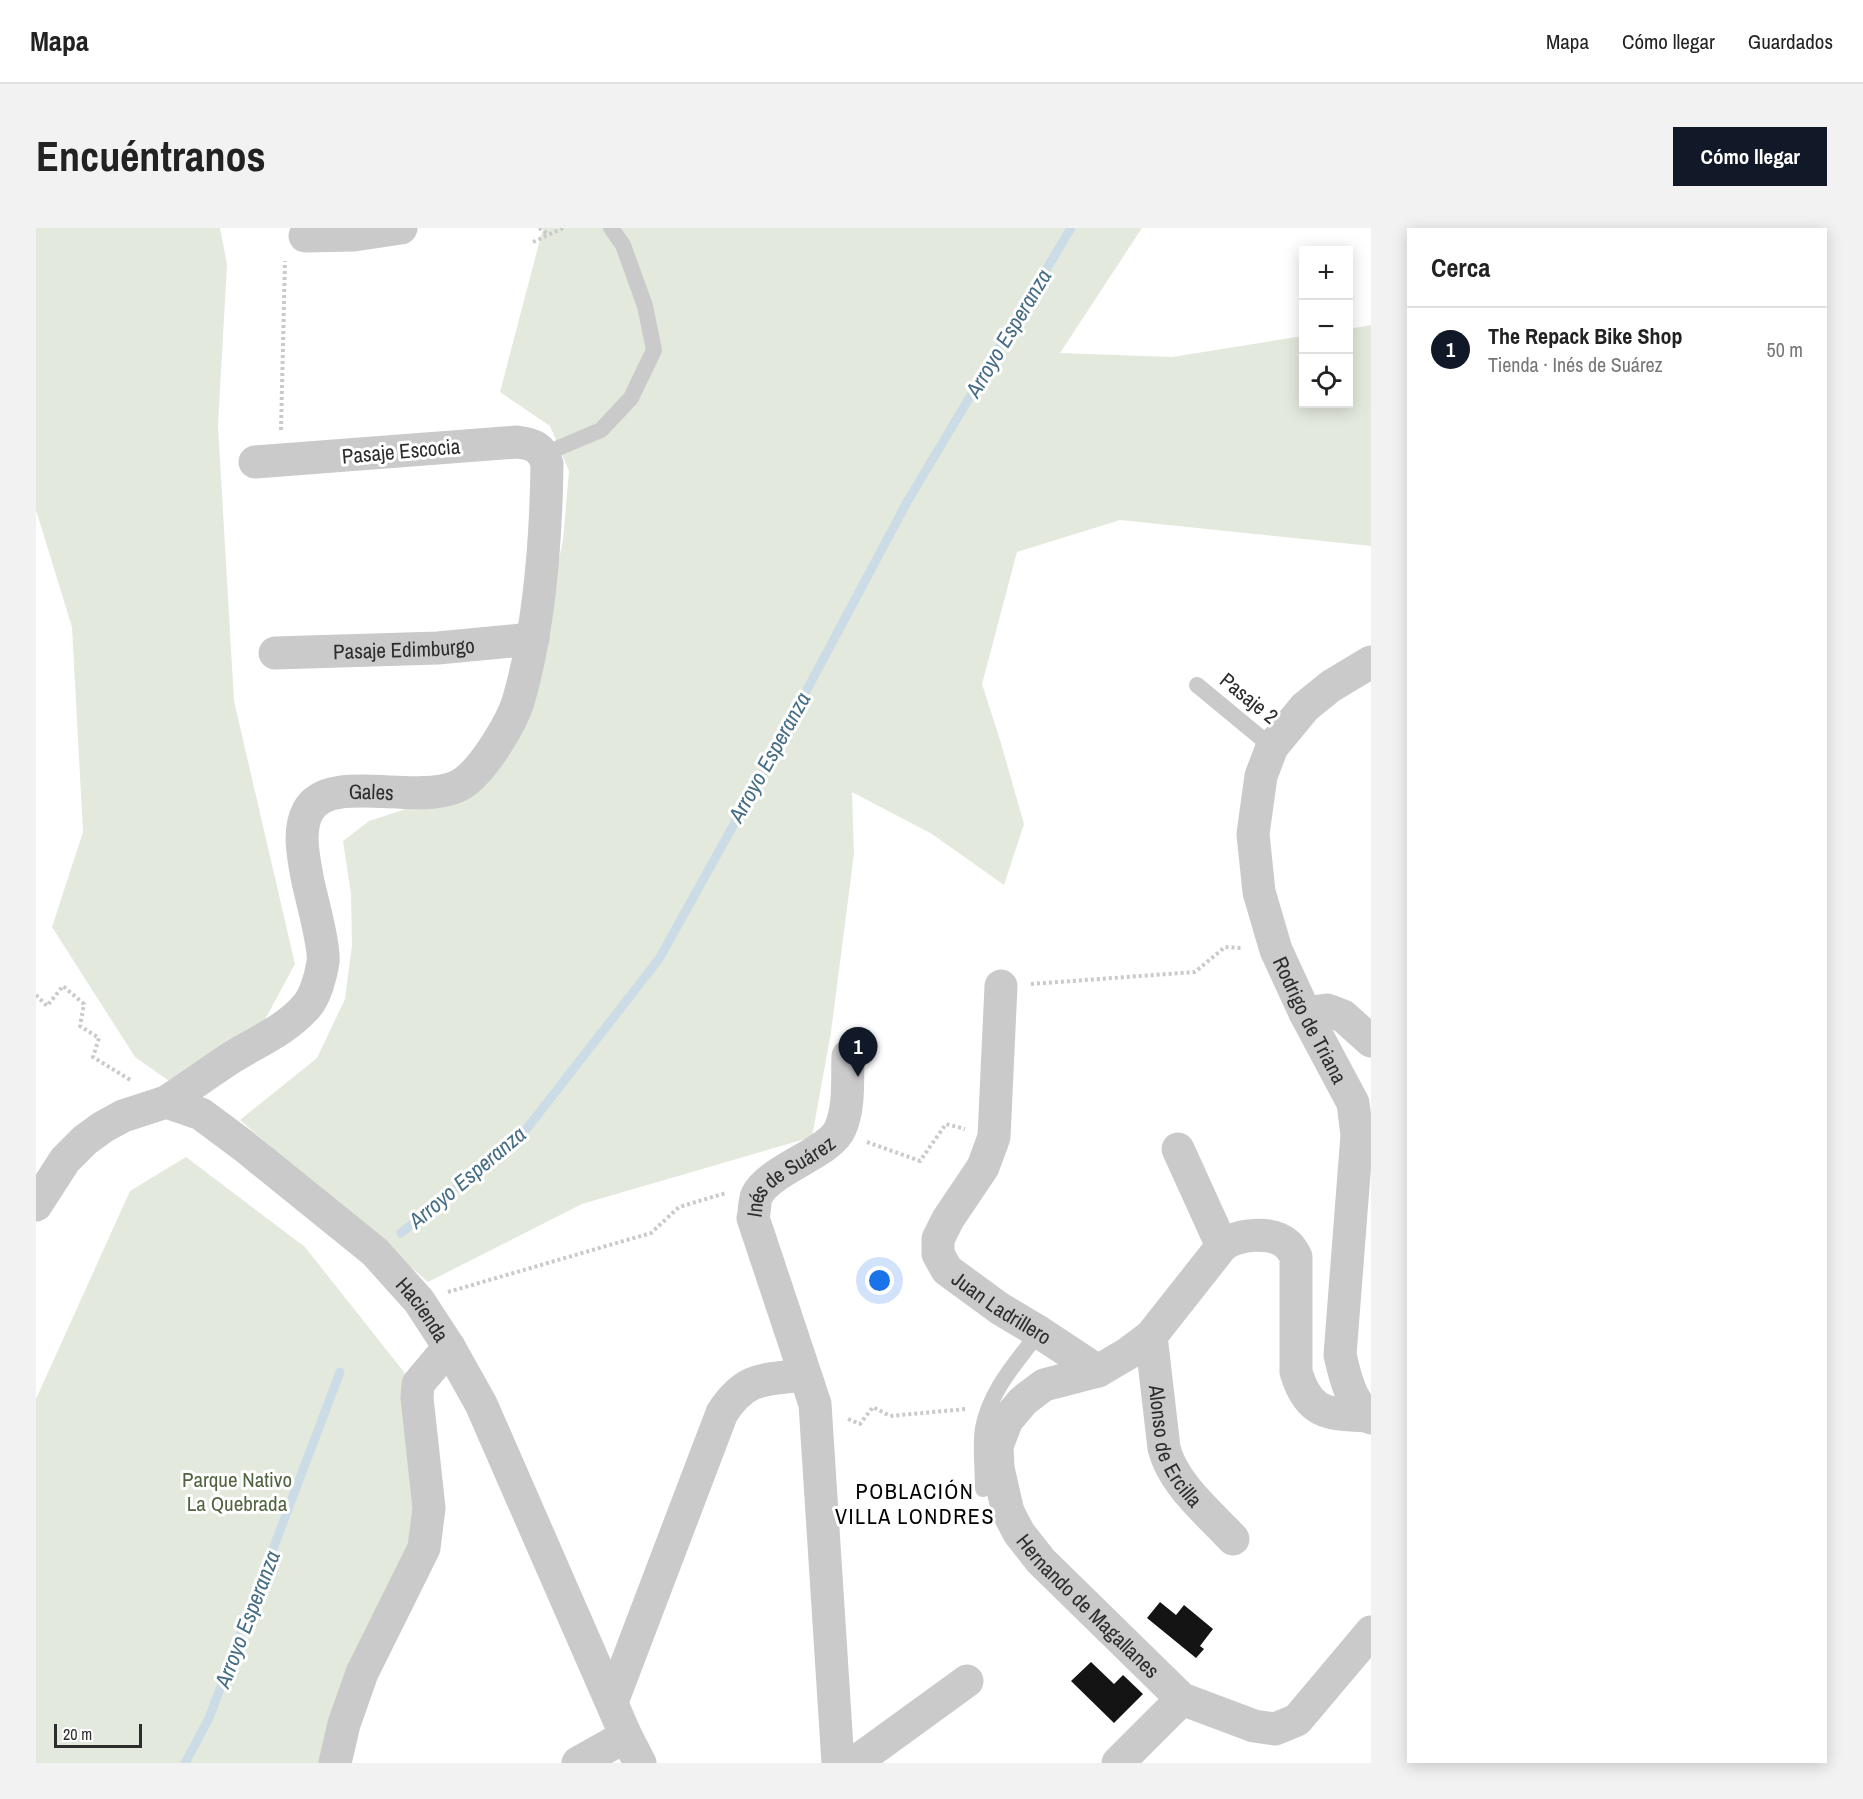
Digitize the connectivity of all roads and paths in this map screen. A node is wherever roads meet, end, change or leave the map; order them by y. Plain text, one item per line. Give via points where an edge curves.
1 (401, 228) edge
2 (539, 228) edge
3 (563, 228) edge
4 (611, 228) edge
5 (548, 234) junction
6 (305, 236) joint
7 (533, 242) dead end
8 (544, 454) junction
9 (268, 462) joint
10 (533, 639) junction
11 (275, 653) dead end
12 (1371, 662) edge
13 (1197, 684) dead end
14 (1272, 747) junction
15 (1276, 950) junction
16 (1001, 986) joint
17 (36, 995) edge
18 (1305, 1013) junction
19 (1371, 1041) edge
20 (848, 1056) dead end
21 (166, 1102) junction
22 (840, 1132) junction
23 (994, 1137) junction
24 (1178, 1149) dead end
25 (757, 1195) junction
26 (36, 1205) edge
27 (1222, 1246) junction
28 (419, 1301) junction
29 (1039, 1332) junction
30 (1151, 1336) junction
31 (449, 1347) junction
32 (1098, 1371) junction
33 (810, 1389) junction
34 (988, 1407) junction
35 (1369, 1417) edge
36 (983, 1489) dead end
37 (1233, 1539) dead end
38 (1371, 1632) edge
39 (967, 1681) dead end
40 (1182, 1699) junction
41 (612, 1702) junction
42 (633, 1749) edge
43 (335, 1763) edge
44 (578, 1763) edge
45 (838, 1763) edge
46 (854, 1763) edge
47 (1119, 1763) edge

1 - 6 street via 354,235
2 - 5 path
3 - 5 path
4 - 8 lane via 622,245 645,306 654,350 631,398 601,430
5 - 7 path
6 - 9 path via 285,253
8 - 9 street, Pasaje Escocia via 531,443 517,442
8 - 10 street, Gales via 548,464
10 - 11 street, Pasaje Edimburgo via 438,648
10 - 21 street, Gales via 517,704 493,751 466,782 435,793 356,791 324,795 309,809 303,826 305,864 323,960 307,1007 280,1031
12 - 14 street, Rodrigo de Triana via 1305,707
13 - 14 lane, Pasaje 2
14 - 15 street, Rodrigo de Triana via 1261,777 1253,834 1260,892
15 - 16 path via 1226,947 1195,972
15 - 18 street, Rodrigo de Triana
16 - 23 street, Juan Ladrillero
17 - 21 path via 48,1006 63,986 84,1004 80,1026 99,1038 93,1057
18 - 19 street via 1327,1010 1343,1016
18 - 35 street, Rodrigo de Triana via 1353,1103 1357,1135 1340,1355 1356,1401
20 - 22 street, Inés de Suárez via 846,1112
21 - 26 street via 123,1116 85,1140 65,1160
21 - 28 street, Hacienda via 201,1114 244,1146 375,1252
22 - 23 path via 920,1161 946,1124
22 - 25 street, Inés de Suárez via 769,1181
23 - 29 street, Juan Ladrillero via 983,1167 948,1219 939,1239 938,1254 947,1270
24 - 27 street
25 - 28 path via 728,1193 679,1207 651,1233
25 - 33 street, Inés de Suárez via 753,1218
27 - 30 street, Hernando de Magallanes
27 - 35 street via 1242,1236 1272,1237 1287,1244 1296,1257 1296,1372 1302,1390 1310,1403 1321,1409
28 - 31 street, Hacienda
29 - 32 street, Juan Ladrillero
29 - 34 lane
30 - 32 street, Hernando de Magallanes
30 - 37 street, Alonso de Ercilla via 1167,1460 1185,1488
31 - 41 street, Hacienda via 481,1404
31 - 43 street via 418,1384 429,1508 424,1548 363,1673
32 - 40 street, Hernando de Magallanes via 1044,1385 1007,1420 997,1446 1002,1492 1018,1533 1041,1561
33 - 34 path via 860,1424 873,1407 890,1416
33 - 41 street via 772,1378 749,1385 734,1396 722,1413
33 - 45 street
34 - 36 lane via 983,1430
38 - 40 street via 1297,1720 1275,1729 1254,1726
39 - 46 street
40 - 47 street
41 - 42 street, Hacienda
42 - 44 street

